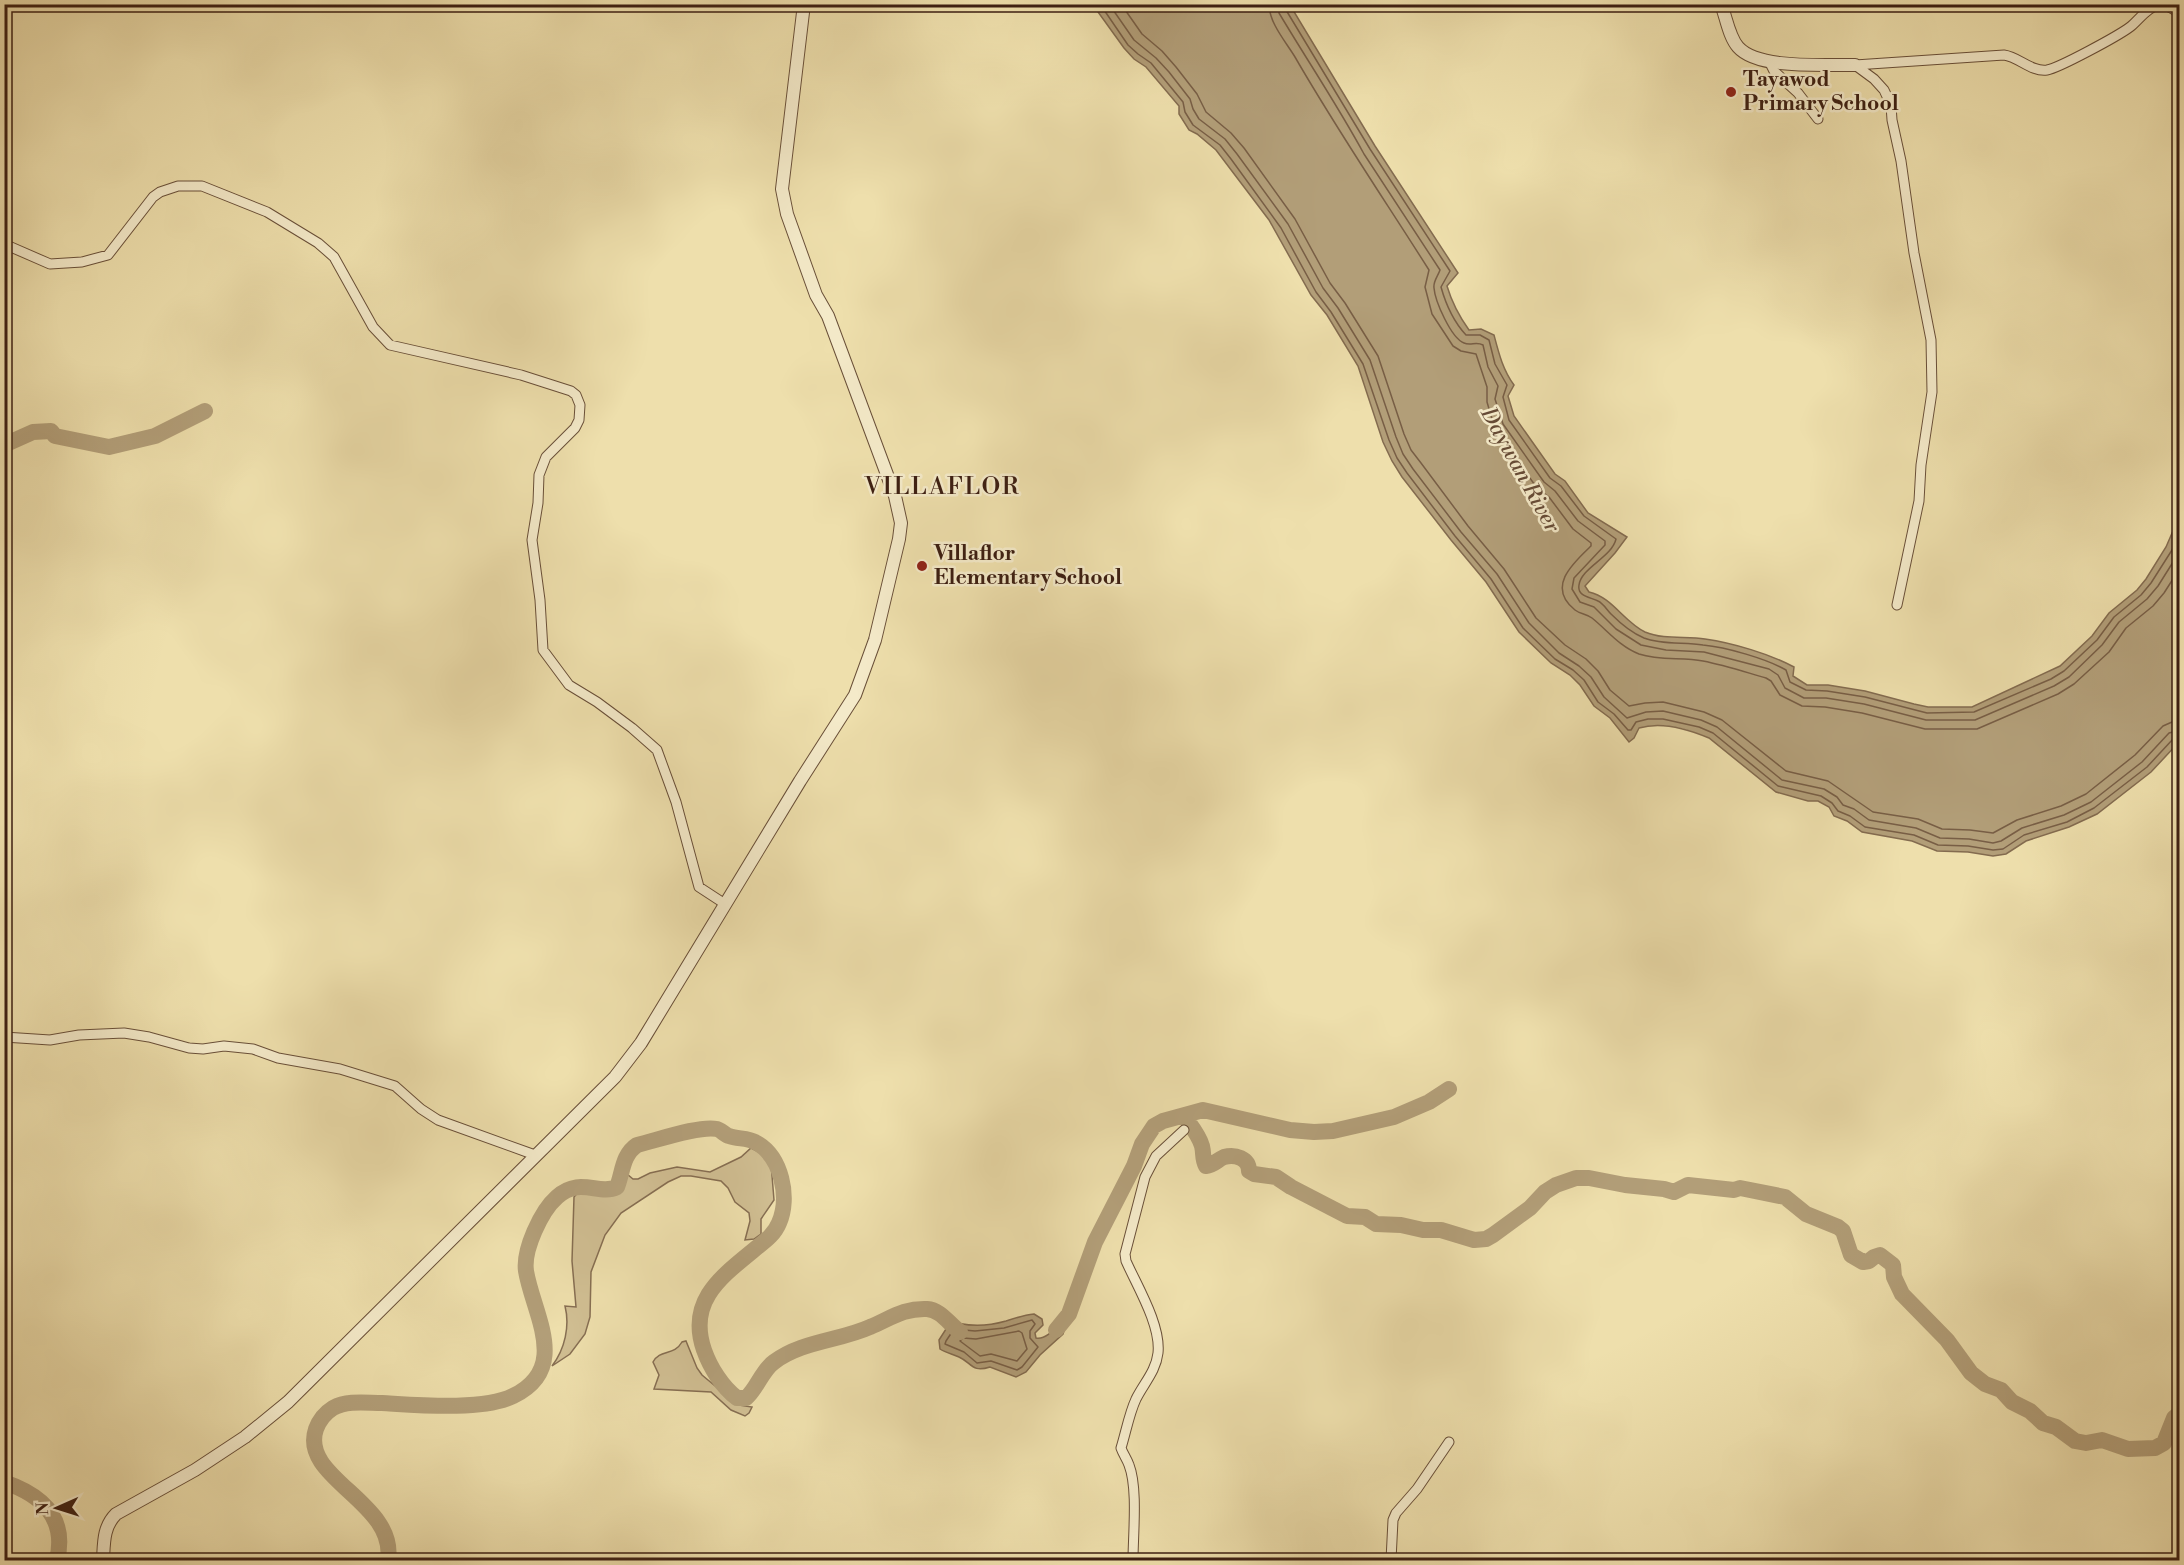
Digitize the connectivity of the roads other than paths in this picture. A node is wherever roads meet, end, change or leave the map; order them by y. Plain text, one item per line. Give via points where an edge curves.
1 (804, 4) edge
2 (1721, 4) edge
3 (2180, 14) edge
4 (1770, 62) junction
5 (1855, 65) junction
6 (1818, 119) dead end
7 (4, 244) edge
8 (1897, 605) dead end
9 (725, 904) junction
10 (4, 1037) edge
11 (1184, 1130) dead end
12 (535, 1155) junction
13 (1449, 1442) dead end
14 (103, 1560) edge
15 (1133, 1560) edge
16 (1391, 1560) edge

1 - 9 street via 782,189 787,214 871,430 901,523 874,640 855,695
2 - 4 street via 1738,48
3 - 5 street via 2159,5 2128,28 2048,70 2004,55
4 - 5 street
4 - 6 street
5 - 8 street via 1884,90 1891,105 1931,340 1932,392 1919,501
7 - 9 street via 50,264 108,255 160,192 187,185 209,187 267,212 327,250 339,263 373,327 390,345 521,375 574,393 580,416 541,466 532,535 543,650 569,685 657,750 699,887
9 - 12 street via 641,1043 615,1077
10 - 12 street via 50,1040 124,1033 189,1048 254,1049 395,1086 438,1120
11 - 15 street via 1156,1156 1145,1177 1125,1254 1154,1327 1158,1352 1151,1376 1136,1399 1120,1448 1132,1476
12 - 14 street via 288,1402 195,1470 116,1514 106,1529
13 - 16 street via 1396,1513

